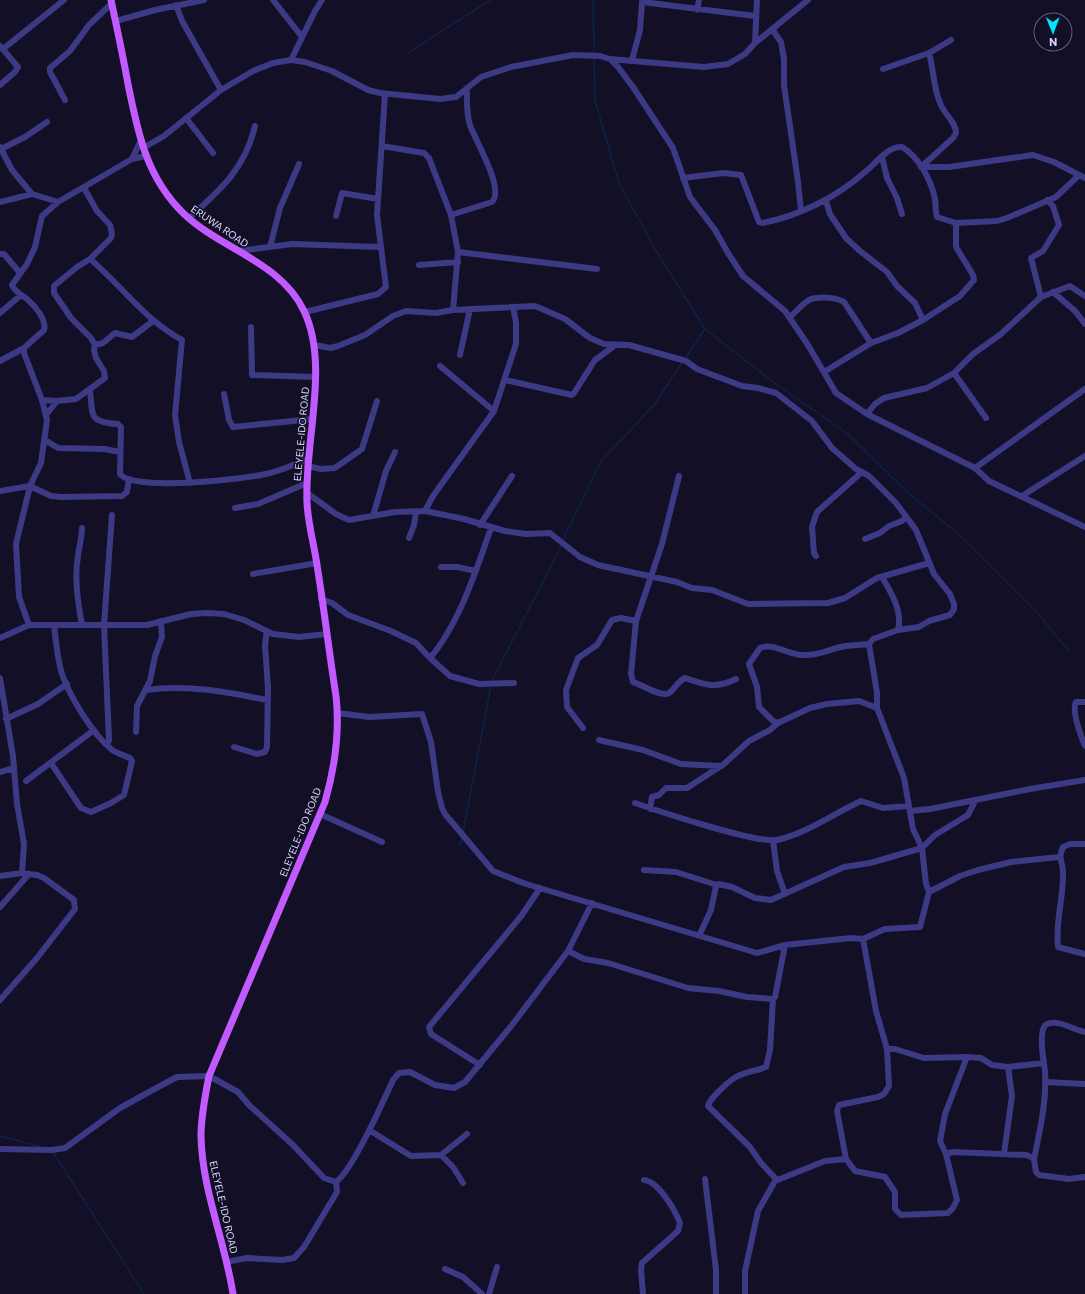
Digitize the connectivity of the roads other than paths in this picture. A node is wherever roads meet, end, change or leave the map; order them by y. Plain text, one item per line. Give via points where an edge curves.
1 (64, 0) edge
2 (204, 0) edge
3 (273, 0) edge
4 (322, 0) edge
5 (699, 0) edge
6 (757, 0) edge
7 (808, 0) edge
8 (642, 1) edge
9 (111, 2) edge
10 (176, 6) junction
11 (697, 10) junction
12 (755, 16) junction
13 (116, 21) junction
14 (772, 29) junction
15 (302, 37) junction
16 (951, 40) dead end
17 (755, 43) junction
18 (2, 47) edge
19 (929, 53) junction
20 (610, 59) junction
21 (290, 60) junction
22 (632, 60) junction
23 (883, 68) dead end
24 (0, 85) edge
25 (467, 88) junction
26 (221, 90) junction
27 (386, 94) junction
28 (65, 100) dead end
29 (186, 118) junction
30 (47, 122) dead end
31 (254, 126) dead end
32 (142, 145) junction
33 (382, 146) junction
34 (0, 148) edge
35 (213, 153) dead end
36 (146, 156) junction
37 (882, 157) junction
38 (132, 159) junction
39 (299, 164) dead end
40 (921, 167) junction
41 (1078, 176) junction
42 (683, 178) junction
43 (1085, 178) edge
44 (84, 188) junction
45 (32, 194) junction
46 (378, 199) junction
47 (1047, 200) junction
48 (826, 201) junction
49 (0, 202) edge
50 (58, 202) junction
51 (801, 211) junction
52 (902, 214) dead end
53 (451, 215) junction
54 (336, 216) dead end
55 (189, 218) junction
56 (956, 223) junction
57 (270, 247) junction
58 (380, 247) junction
59 (238, 251) junction
60 (458, 252) junction
61 (0, 254) edge
62 (90, 259) junction
63 (458, 262) junction
64 (419, 265) dead end
65 (597, 269) dead end
66 (20, 273) junction
67 (1053, 292) junction
68 (21, 295) junction
69 (1085, 296) edge
70 (1041, 297) junction
71 (512, 307) junction
72 (470, 309) junction
73 (453, 310) junction
74 (305, 312) junction
75 (0, 313) edge
76 (790, 317) junction
77 (923, 320) junction
78 (153, 321) junction
79 (1085, 324) edge
80 (251, 327) dead end
81 (313, 337) joint
82 (871, 342) junction
83 (95, 344) junction
84 (315, 345) junction
85 (614, 346) junction
86 (24, 348) junction
87 (460, 355) dead end
88 (0, 361) edge
89 (440, 366) dead end
90 (824, 372) junction
91 (954, 373) junction
92 (316, 377) junction
93 (505, 380) junction
94 (1085, 389) edge
95 (90, 390) junction
96 (224, 394) dead end
97 (42, 400) junction
98 (57, 401) junction
99 (377, 401) dead end
100 (494, 411) junction
101 (867, 414) junction
102 (46, 415) junction
103 (986, 418) dead end
104 (312, 419) junction
105 (45, 440) junction
106 (120, 452) junction
107 (395, 452) dead end
108 (1085, 456) edge
109 (307, 462) junction
110 (975, 468) junction
111 (862, 472) junction
112 (512, 476) dead end
113 (679, 476) dead end
114 (129, 479) junction
115 (190, 483) junction
116 (307, 483) junction
117 (30, 486) junction
118 (0, 491) edge
119 (307, 493) junction
120 (1022, 496) junction
121 (235, 508) dead end
122 (425, 511) junction
123 (416, 512) junction
124 (112, 515) dead end
125 (373, 516) junction
126 (906, 517) junction
127 (480, 525) junction
128 (1085, 527) edge
129 (82, 528) dead end
130 (491, 528) junction
131 (409, 538) dead end
132 (865, 539) dead end
133 (816, 556) dead end
134 (317, 563) junction
135 (930, 563) junction
136 (441, 567) dead end
137 (476, 571) junction
138 (253, 574) dead end
139 (649, 577) junction
140 (882, 577) junction
141 (321, 600) junction
142 (161, 621) junction
143 (636, 621) junction
144 (54, 625) junction
145 (82, 625) junction
146 (104, 625) junction
147 (29, 626) junction
148 (898, 630) junction
149 (267, 631) junction
150 (327, 634) junction
151 (0, 638) edge
152 (869, 644) junction
153 (430, 658) junction
154 (0, 678) edge
155 (736, 679) dead end
156 (514, 683) dead end
157 (67, 684) junction
158 (146, 690) junction
159 (267, 700) junction
160 (1085, 702) edge
161 (877, 708) junction
162 (338, 713) junction
163 (6, 719) junction
164 (778, 723) junction
165 (0, 728) edge
166 (7, 728) junction
167 (583, 728) dead end
168 (94, 730) junction
169 (136, 732) dead end
170 (599, 740) dead end
171 (107, 745) junction
172 (1085, 746) edge
173 (234, 747) dead end
174 (51, 763) junction
175 (721, 766) junction
176 (14, 768) junction
177 (0, 772) edge
178 (1085, 780) edge
179 (26, 782) dead end
180 (975, 801) junction
181 (635, 803) dead end
182 (650, 808) junction
183 (909, 808) junction
184 (320, 814) junction
185 (773, 840) junction
186 (382, 842) dead end
187 (1085, 844) edge
188 (922, 848) junction
189 (1059, 857) junction
190 (644, 870) dead end
191 (22, 872) junction
192 (29, 874) junction
193 (0, 876) edge
194 (717, 885) junction
195 (540, 888) junction
196 (929, 892) junction
197 (785, 894) junction
198 (592, 904) junction
199 (0, 907) edge
200 (699, 936) junction
201 (862, 938) junction
202 (785, 946) junction
203 (568, 951) junction
204 (1085, 954) edge
205 (773, 999) junction
206 (0, 1000) edge
207 (1085, 1032) edge
208 (887, 1049) junction
209 (967, 1057) junction
210 (1044, 1063) junction
211 (480, 1064) junction
212 (1008, 1067) junction
213 (209, 1076) junction
214 (1046, 1082) junction
215 (1085, 1084) edge
216 (369, 1130) junction
217 (467, 1134) dead end
218 (0, 1149) edge
219 (946, 1154) junction
220 (1004, 1154) junction
221 (441, 1155) junction
222 (846, 1159) junction
223 (1034, 1159) junction
224 (1085, 1177) edge
225 (705, 1179) dead end
226 (644, 1180) dead end
227 (777, 1180) junction
228 (336, 1182) junction
229 (463, 1183) dead end
230 (226, 1262) junction
231 (497, 1267) dead end
232 (445, 1269) dead end
233 (233, 1294) edge
234 (482, 1294) edge
235 (489, 1294) edge
236 (643, 1294) edge
237 (716, 1294) edge
238 (745, 1294) edge

1 - 18 street
2 - 10 street
3 - 15 street
4 - 15 street
5 - 11 street
6 - 12 street
7 - 14 street
8 - 11 street
8 - 22 street via 640,30
9 - 13 main road, ERUWA ROAD
9 - 28 street via 89,25 70,51 50,68
10 - 13 street
10 - 26 street
11 - 12 street
12 - 17 street
13 - 32 main road, ERUWA ROAD
14 - 17 street
14 - 51 street via 781,42 784,59 784,85
15 - 21 street
16 - 19 street
17 - 22 street via 737,60 714,67
18 - 24 street via 18,70
19 - 23 street
19 - 40 street via 937,96 956,132 953,138
20 - 22 street
20 - 25 street via 573,55 553,58 490,73
20 - 42 street via 673,148
21 - 26 street via 273,63 254,71
21 - 27 street via 319,66 368,90
25 - 27 street via 451,99
25 - 53 street via 470,124 494,182 496,194 492,202
26 - 29 street
27 - 33 street
29 - 32 street via 164,136
29 - 35 street
30 - 34 street via 25,137
31 - 55 street via 251,140 229,180
32 - 36 main road, ERUWA ROAD
32 - 38 street
33 - 46 street
33 - 53 street via 428,155
34 - 45 street via 12,170
36 - 38 street
36 - 55 main road, ERUWA ROAD via 165,192
37 - 40 street via 891,149 902,147 908,150
37 - 48 street
37 - 52 street via 887,178
38 - 44 street
39 - 57 street via 280,208
40 - 41 street via 949,167 1033,155 1054,162
40 - 56 street via 933,192 937,217
41 - 43 street
41 - 47 street via 1060,193
42 - 51 street via 723,173 741,175 759,222 762,223
42 - 76 street via 694,204 712,226 743,276
44 - 50 street
44 - 62 street via 97,211 110,225 112,234
45 - 49 street
45 - 50 street
46 - 54 street via 342,193
46 - 58 street
47 - 56 street via 997,221
47 - 70 street via 1053,206 1059,225 1043,250 1031,258
48 - 51 street
48 - 77 street via 830,214 846,238 887,272 915,303
50 - 66 street via 42,216 35,247
53 - 60 street
55 - 59 main road, ERUWA ROAD
56 - 77 street via 956,247 974,280 960,296
57 - 58 street via 308,244
57 - 59 street
58 - 74 street via 386,287 382,292
59 - 74 main road, ERUWA ROAD via 268,270 284,284
60 - 63 street
60 - 65 street
61 - 66 street via 7,256
62 - 78 street
62 - 83 street via 52,289 71,318
63 - 64 street
63 - 73 street
66 - 68 street via 12,285
67 - 69 street via 1070,286
67 - 70 street
67 - 79 street via 1075,311
68 - 75 street
68 - 86 street via 38,310 45,327
70 - 91 street
71 - 72 street
71 - 85 street via 535,306 565,319 590,338
71 - 93 street via 516,322 516,344
72 - 73 street
72 - 87 street
73 - 84 street via 436,313 401,312 365,334 338,346 330,348
74 - 81 main road, ERUWA ROAD
76 - 82 street via 810,300 840,300 844,302
76 - 90 street
77 - 82 street via 898,333
78 - 83 street via 132,337 115,333 103,343
78 - 115 street via 183,343 175,416
80 - 92 street via 252,375
81 - 84 main road, ELEYELE-IDO ROAD
82 - 90 street
83 - 95 street via 96,358 105,378
84 - 92 main road, ELEYELE-IDO ROAD
85 - 93 street via 596,360 572,395
85 - 111 street via 629,345 686,361 697,369 742,386 776,393 812,421 832,448 852,467
86 - 88 street
86 - 97 street
89 - 100 street
90 - 101 street via 836,393
91 - 101 street via 927,388 884,398
91 - 103 street
92 - 104 main road, ELEYELE-IDO ROAD
93 - 100 street
94 - 110 street
95 - 98 street via 76,399
95 - 106 street via 96,420 120,425
96 - 104 street via 229,420 233,427
97 - 98 street
97 - 102 street
98 - 102 street
99 - 109 street via 362,449 335,468 321,469
100 - 122 street
101 - 110 street
102 - 105 street
104 - 109 main road, ELEYELE-IDO ROAD
105 - 106 street via 58,448
105 - 117 street via 41,463
106 - 114 street via 120,474
107 - 125 street via 386,471
108 - 120 street
109 - 115 street via 271,473
109 - 116 main road, ELEYELE-IDO ROAD
110 - 120 street via 989,481
111 - 126 street via 888,494
111 - 133 street via 817,512 812,527
112 - 127 street
113 - 139 street via 662,544
114 - 115 street via 158,484
114 - 117 street via 127,492 122,496 61,498
116 - 119 main road, ELEYELE-IDO ROAD
116 - 121 street via 258,504
117 - 118 street
117 - 147 street via 16,544 19,596
119 - 125 street via 344,518 355,520
119 - 134 main road, ELEYELE-IDO ROAD via 309,524
120 - 128 street
122 - 123 street
122 - 127 street
123 - 125 street
123 - 131 street
124 - 146 street
126 - 132 street
126 - 135 street via 921,540
127 - 130 street
129 - 145 street via 77,594
130 - 137 street
130 - 139 street via 526,534 550,533 568,550 588,561
134 - 138 street
134 - 141 main road, ELEYELE-IDO ROAD
135 - 140 street
135 - 148 street via 938,580 950,594 954,604 952,613 919,627
136 - 137 street via 458,566
137 - 153 street via 454,622
139 - 140 street via 677,582 692,588 712,590 748,604 828,603 845,598
139 - 143 street
140 - 148 street via 899,614
141 - 150 main road, ELEYELE-IDO ROAD
141 - 153 street via 332,602 348,615 416,643
142 - 146 street via 147,625
142 - 149 street via 191,614 219,613 244,620
142 - 158 street via 162,637
143 - 155 street via 631,674 633,682 657,693 666,694 678,681 685,678 708,685 723,686
143 - 167 street via 621,618 612,620 597,645 578,658 566,690 566,699 567,707
144 - 145 street
144 - 147 street
144 - 157 street via 57,652
145 - 146 street
146 - 171 street via 109,740
147 - 151 street
148 - 152 street via 873,639
149 - 150 street via 299,638
149 - 159 street
150 - 162 main road, ELEYELE-IDO ROAD
152 - 161 street
152 - 164 street via 807,655 793,654 766,646 760,648 749,664 757,687 758,705
153 - 156 street via 450,676 479,684
154 - 163 street
157 - 163 street via 38,704
157 - 168 street
158 - 159 street via 180,687
158 - 169 street via 138,706
159 - 173 street via 265,752 257,754
160 - 172 street via 1076,702 1074,707
161 - 164 street via 859,701 827,704 810,708
161 - 183 street via 904,778
162 - 184 main road, ELEYELE-IDO ROAD via 334,765
162 - 195 street via 370,717 422,714 432,742 442,808 493,871
163 - 166 street
164 - 175 street via 749,741
165 - 166 street
166 - 176 street
168 - 171 street
168 - 174 street
170 - 175 street via 643,750 682,764
171 - 174 street via 132,761 126,789 121,798 91,812 81,808
174 - 179 street
175 - 182 street via 687,788 666,788 659,795 652,797
176 - 177 street
176 - 191 street via 24,844
178 - 180 street via 1016,791
180 - 183 street
180 - 188 street via 968,814 935,835
181 - 182 street
182 - 185 street via 719,829
183 - 185 street via 883,808 861,802 811,827
183 - 188 street via 913,830
184 - 186 street
184 - 213 main road, ELEYELE-IDO ROAD
185 - 197 street via 777,871
187 - 189 street via 1070,844 1064,847
188 - 196 street
188 - 197 street via 870,863 844,867
189 - 196 street via 1011,862 978,870
189 - 204 street via 1063,869 1058,946
190 - 194 street via 676,872
191 - 192 street
191 - 193 street
192 - 199 street
192 - 206 street via 44,878 69,895 76,902 75,909
194 - 197 street via 721,883 755,898 766,900
194 - 200 street via 711,910
195 - 198 street
195 - 211 street via 522,915 429,1027 431,1034
196 - 201 street via 920,927 885,929
198 - 200 street
198 - 203 street
200 - 202 street via 756,953
201 - 202 street
201 - 208 street via 870,984
202 - 205 street
203 - 205 street via 584,959 608,963 688,988
203 - 211 street
205 - 227 street via 770,1050 766,1067 736,1077 709,1101 708,1106 750,1147
207 - 210 street via 1065,1025 1046,1025 1042,1033
208 - 209 street via 924,1058
208 - 222 street via 888,1090 878,1097 837,1107
209 - 212 street via 980,1058 992,1065
209 - 219 street via 945,1114 940,1141
210 - 212 street
210 - 214 street
211 - 216 street via 466,1082 454,1088 435,1085 410,1072 399,1073 393,1080
212 - 220 street via 1012,1096
213 - 218 street via 177,1077 120,1108 65,1148
213 - 228 street via 238,1092 324,1178
213 - 230 main road, ELEYELE-IDO ROAD via 202,1121 202,1156
214 - 215 street
214 - 223 street
216 - 221 street via 408,1156
216 - 228 street via 346,1171
217 - 221 street
219 - 220 street
219 - 222 street via 956,1200 953,1208 948,1212 923,1214 901,1215 895,1209 895,1192 885,1176 855,1171
220 - 223 street via 1027,1155
221 - 229 street via 454,1167
222 - 227 street via 826,1161
223 - 224 street via 1036,1172 1040,1175 1070,1179
225 - 237 street via 716,1270
226 - 236 street via 658,1188 680,1222 678,1231 641,1265
227 - 238 street via 758,1211 745,1271
228 - 230 street via 337,1192 304,1247 294,1258 247,1258
230 - 233 main road, ELEYELE-IDO ROAD
231 - 235 street
232 - 234 street via 463,1277

